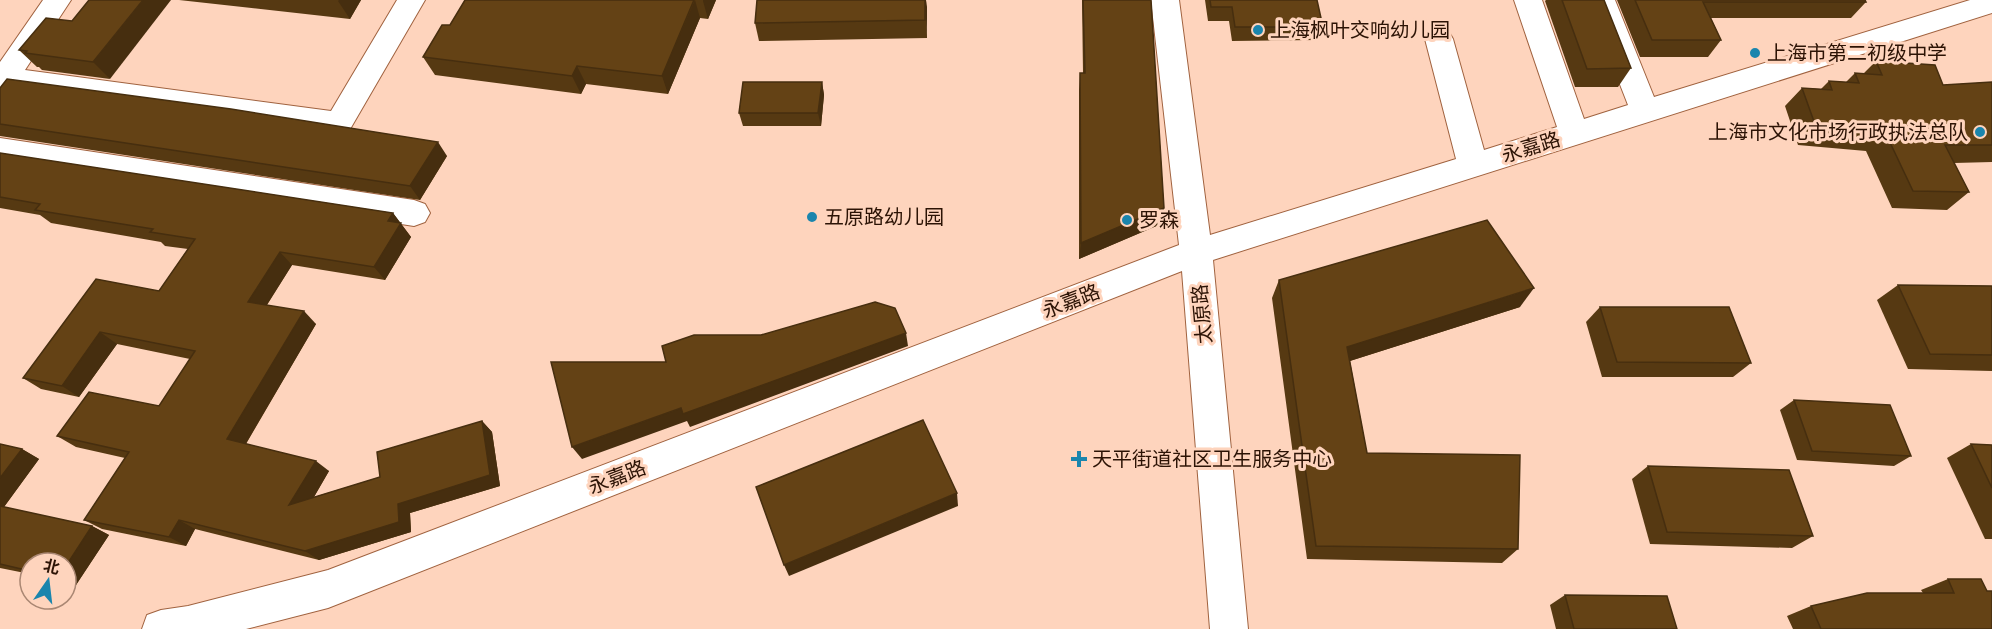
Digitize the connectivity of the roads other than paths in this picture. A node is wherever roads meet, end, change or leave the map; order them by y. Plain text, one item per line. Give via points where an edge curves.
1 (57, 0) edge
2 (411, 0) edge
3 (1164, 0) edge
4 (1528, 0) edge
5 (1601, 0) edge
6 (1992, 3) edge
7 (1439, 39) dead end
8 (2, 82) edge
9 (1646, 111) junction
10 (1574, 134) junction
11 (0, 150) edge
12 (1473, 166) junction
13 (414, 213) dead end
14 (1196, 252) junction
15 (160, 629) edge
16 (1229, 629) edge

1 - 8 street
2 - 8 street via 339,123
3 - 14 street, 太原路
4 - 10 street
5 - 9 street
6 - 9 street, 永嘉路
7 - 12 street
9 - 10 street, 永嘉路
10 - 12 street, 永嘉路
11 - 13 street
12 - 14 street, 永嘉路
14 - 15 street, 永嘉路 via 328,589
14 - 16 street, 太原路

